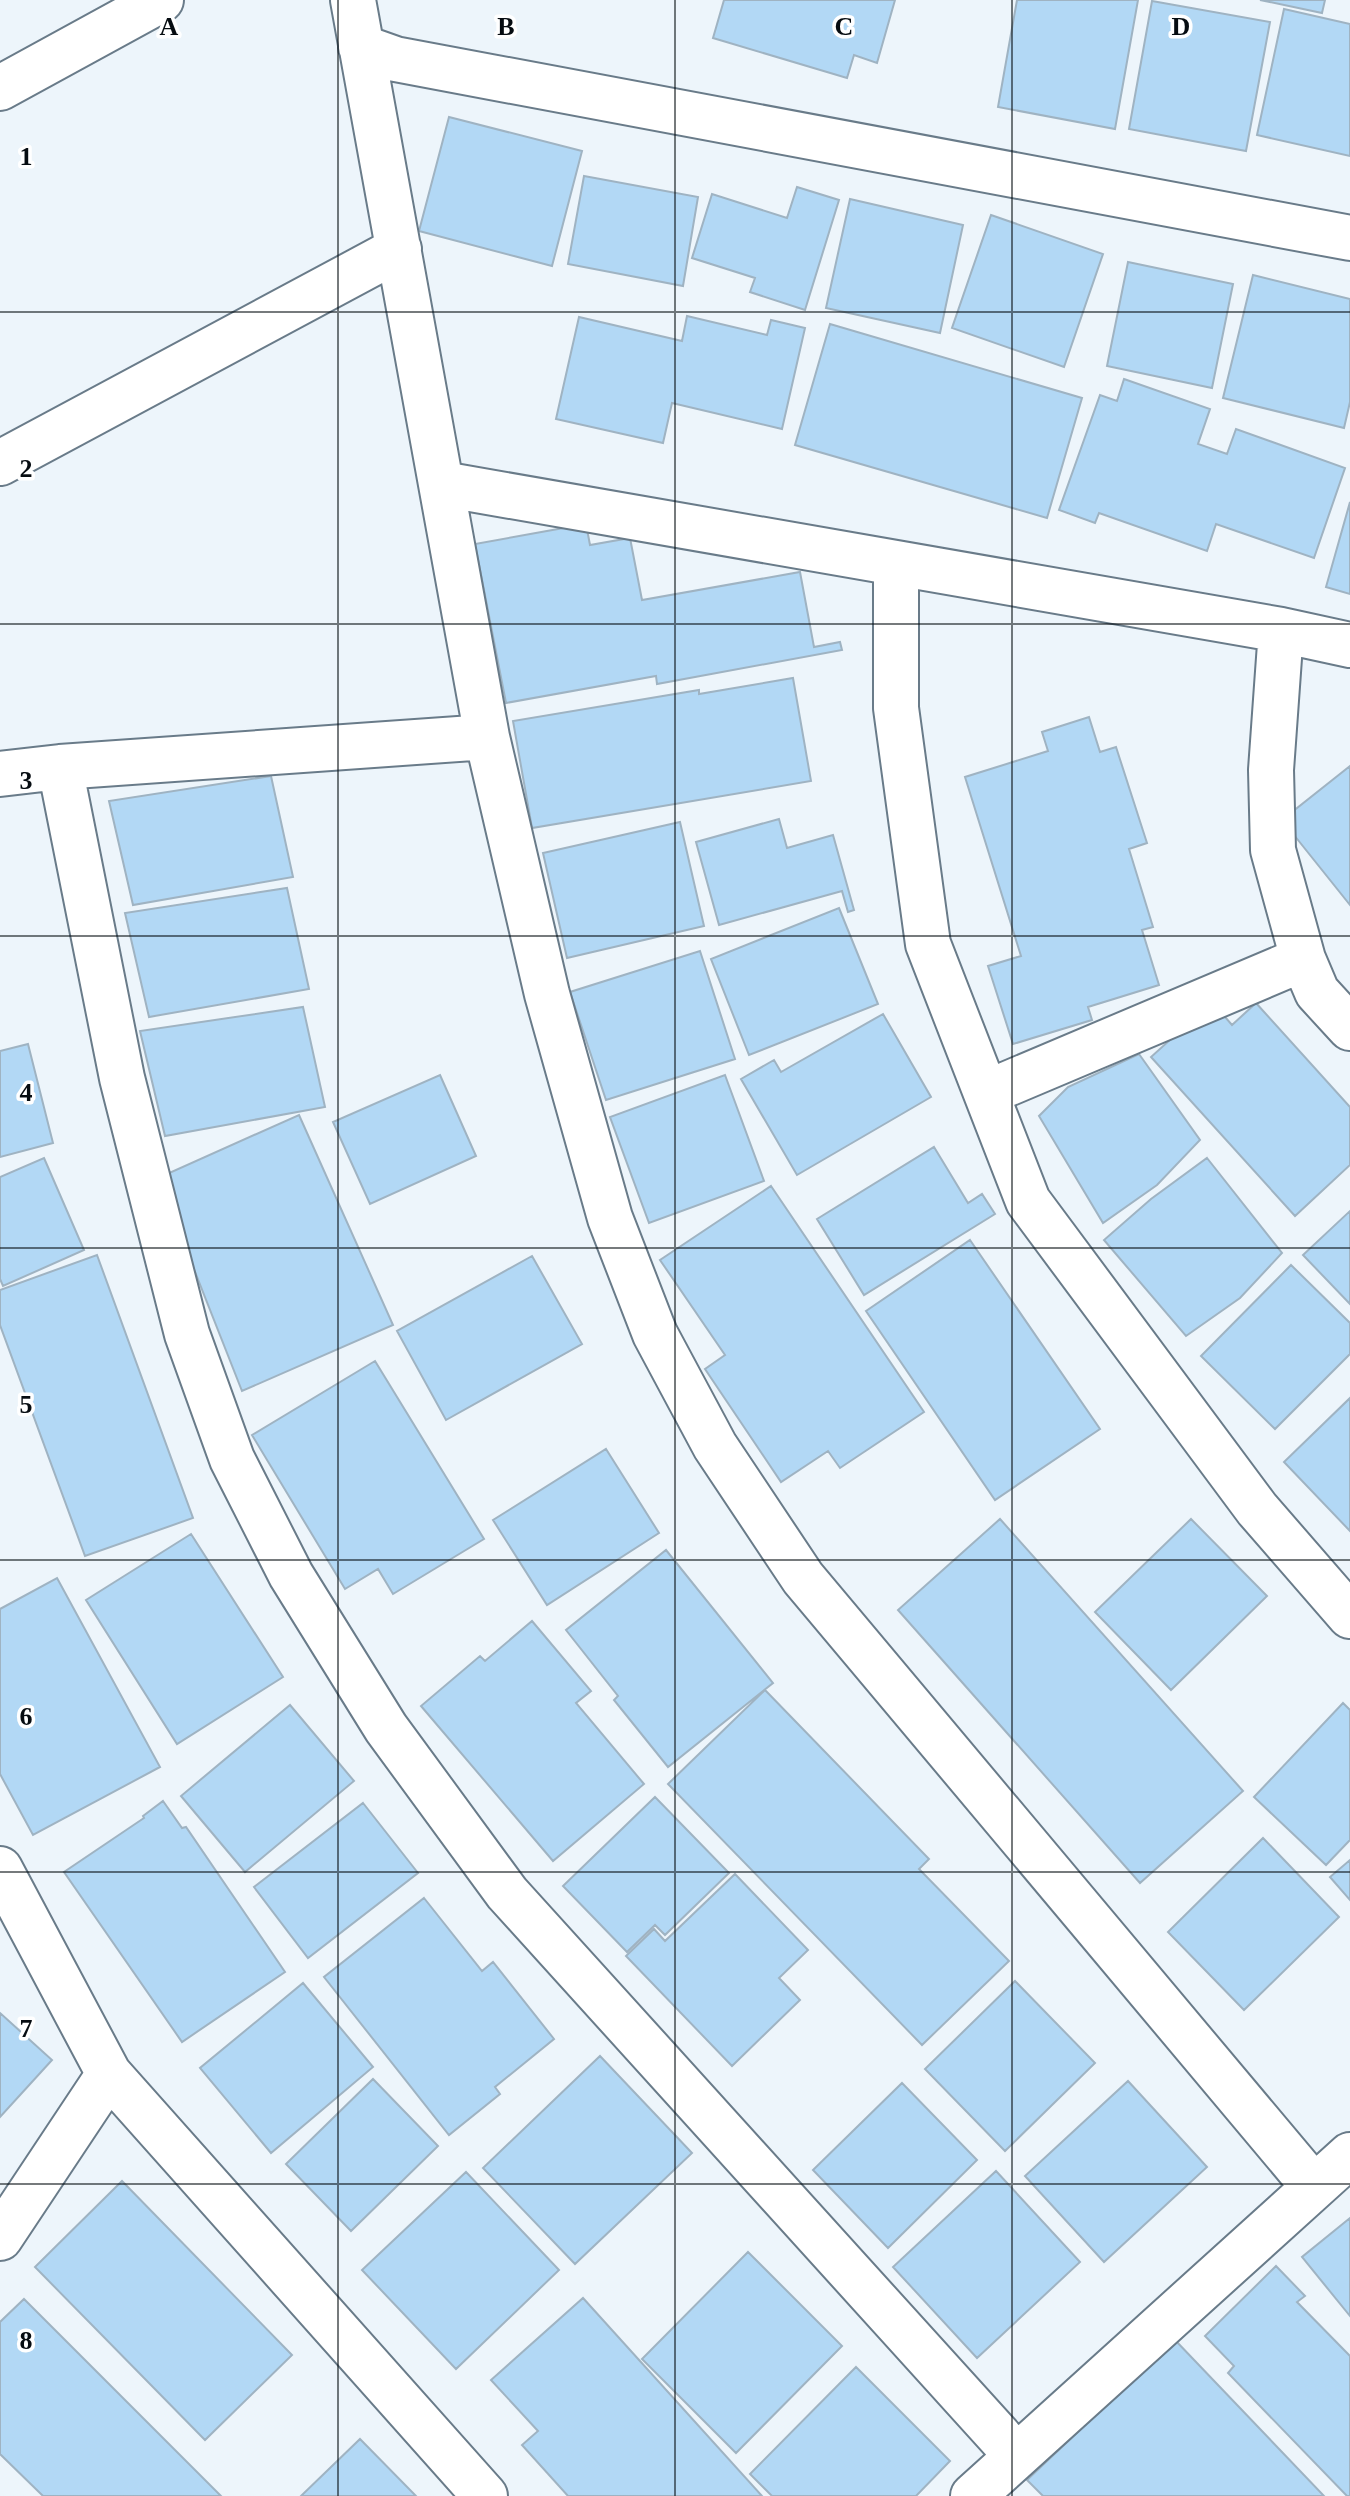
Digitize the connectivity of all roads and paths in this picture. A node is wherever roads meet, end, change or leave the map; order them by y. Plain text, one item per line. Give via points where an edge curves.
1 (161, 0) edge
2 (353, 0) edge
3 (361, 47) junction
4 (0, 88) edge
5 (1350, 238) edge
6 (399, 249) junction
7 (0, 463) edge
8 (442, 484) junction
9 (896, 564) junction
10 (1281, 630) junction
11 (1350, 645) edge
12 (487, 737) junction
13 (60, 767) junction
14 (0, 774) edge
15 (1303, 959) junction
16 (1350, 1028) edge
17 (986, 1093) junction
18 (1350, 1616) edge
19 (0, 1869) edge
20 (109, 2074) junction
21 (1350, 2155) edge
22 (1314, 2187) junction
23 (0, 2238) edge
24 (1017, 2456) junction
25 (485, 2496) edge
26 (973, 2496) edge

1 - 4 street
2 - 3 street
3 - 5 street via 395,59
3 - 6 street
6 - 7 street
6 - 8 street
8 - 9 street
8 - 12 street
9 - 10 street
9 - 17 street via 896,708 928,944
10 - 11 street
10 - 15 street via 1271,770 1273,850
12 - 13 street
12 - 22 street via 547,994 610,1218 655,1334 715,1446 803,1578
13 - 14 street
13 - 24 street via 122,1078 187,1334 232,1459 291,1575 386,1728 507,1893
15 - 16 street via 1317,992
15 - 17 street
17 - 18 street via 1028,1201 1257,1509
19 - 20 street
20 - 23 street
20 - 25 street
21 - 22 street
22 - 24 street
24 - 26 street

